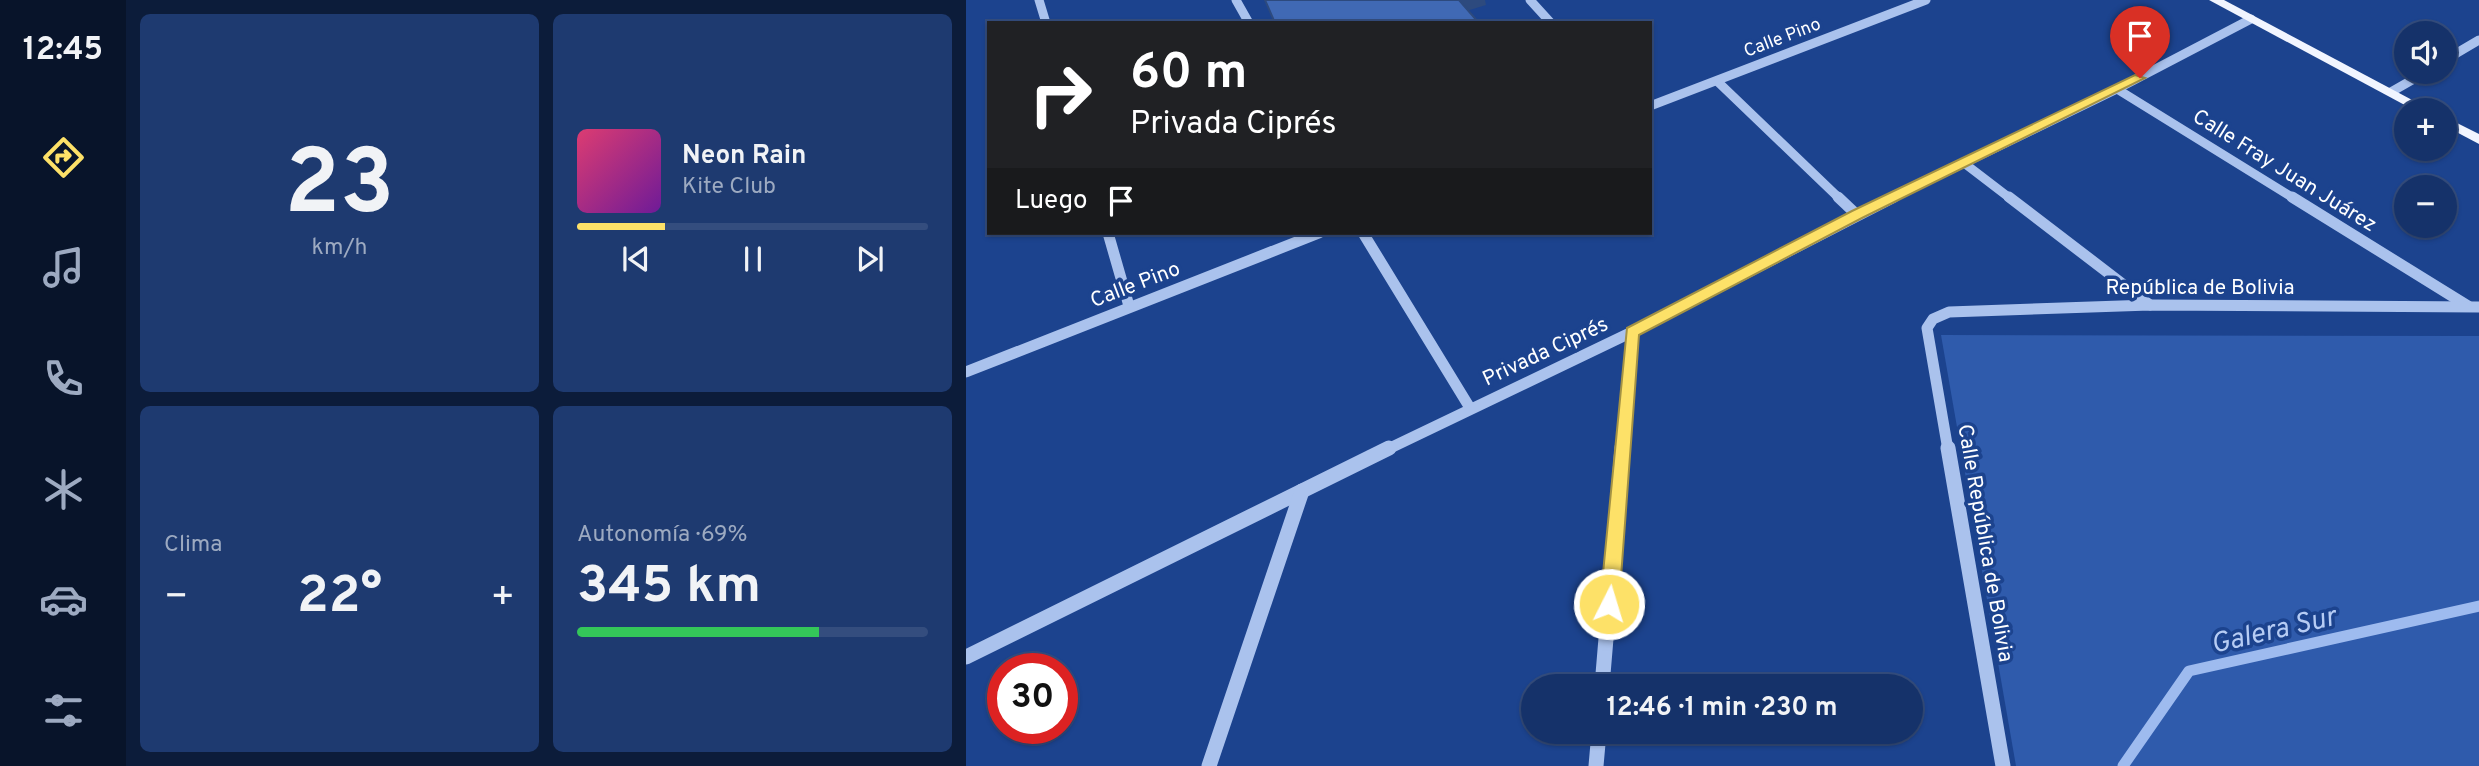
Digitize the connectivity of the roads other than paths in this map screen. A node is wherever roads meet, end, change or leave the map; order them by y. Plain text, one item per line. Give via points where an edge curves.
1 (1039, 0) edge
2 (1236, 0) edge
3 (1530, 0) edge
4 (1926, 0) edge
5 (2215, 0) edge
6 (2251, 19) junction
7 (1045, 21) edge
8 (1248, 21) edge
9 (1549, 21) edge
10 (2479, 40) edge
11 (2457, 53) edge
12 (1717, 81) junction
13 (2405, 84) edge
14 (2117, 89) junction
15 (2391, 92) junction
16 (2402, 98) edge
17 (1652, 105) edge
18 (2457, 127) edge
19 (2479, 139) edge
20 (1964, 163) junction
21 (1857, 215) junction
22 (1109, 235) edge
23 (1314, 235) edge
24 (1364, 235) edge
25 (2150, 305) junction
26 (1129, 306) junction
27 (2473, 307) edge
28 (1927, 328) joint
29 (1632, 332) junction
30 (966, 372) edge
31 (1470, 408) junction
32 (1302, 491) junction
33 (966, 657) edge
34 (1603, 674) edge
35 (1598, 744) edge
36 (1209, 766) edge
37 (1596, 766) edge
38 (2003, 766) edge

1 - 7 street
2 - 8 street
3 - 9 street
4 - 12 street, Calle Pino
5 - 6 main road
6 - 14 street, Privada Ciprés
6 - 15 main road
10 - 11 street
12 - 17 street, Calle Pino
12 - 21 street
13 - 15 street
14 - 20 street, Privada Ciprés
14 - 27 street, Calle Fray Juan Juárez
15 - 16 main road
18 - 19 main road
20 - 21 street, Privada Ciprés
20 - 25 street
21 - 29 street, Privada Ciprés
22 - 26 street
23 - 26 street, Calle Pino
24 - 31 street
25 - 27 street, República de Bolivia
25 - 28 street, República de Bolivia via 1949,312 1933,319
26 - 30 street, Calle Pino
28 - 38 street, Calle República de Bolivia
29 - 31 street, Privada Ciprés
29 - 34 street
31 - 32 street, Privada Ciprés
32 - 33 street, Privada Ciprés
32 - 36 street
35 - 37 street

